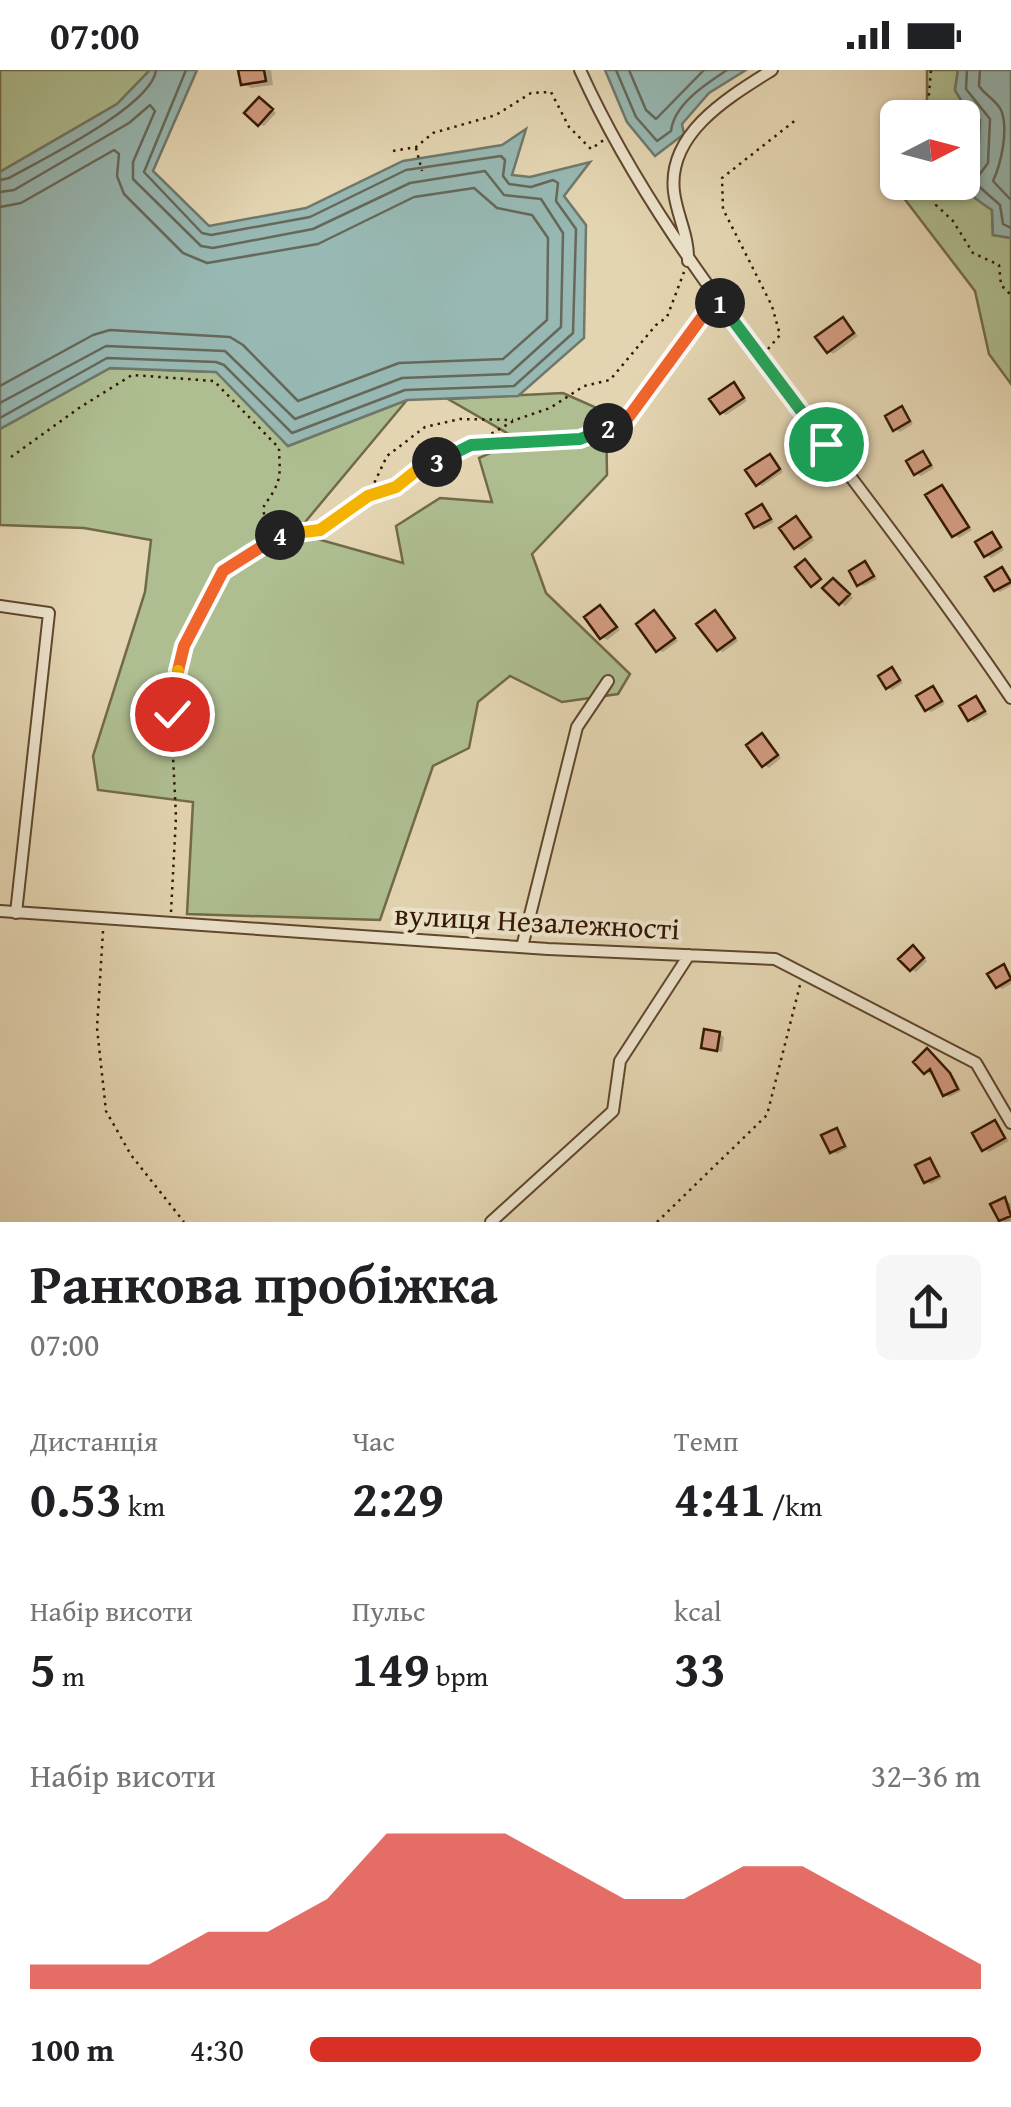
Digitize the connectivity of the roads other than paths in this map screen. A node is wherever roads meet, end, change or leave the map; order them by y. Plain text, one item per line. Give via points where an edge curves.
1 (580, 70) edge
2 (772, 70) edge
3 (688, 262) junction
4 (0, 606) edge
5 (608, 680) dead end
6 (1011, 698) edge
7 (0, 911) edge
8 (16, 913) junction
9 (522, 947) junction
10 (688, 955) junction
11 (1011, 1123) edge
12 (491, 1222) edge

1 - 3 street via 610,135
2 - 3 street via 690,133 674,190
3 - 6 street
4 - 8 street via 50,612
5 - 9 street via 577,728
7 - 8 street, вулиця Незалежності
8 - 9 street, вулиця Незалежності
9 - 10 street, вулиця Незалежності
10 - 11 street, вулиця Незалежності via 776,959 976,1063
10 - 12 street via 620,1061 614,1111

